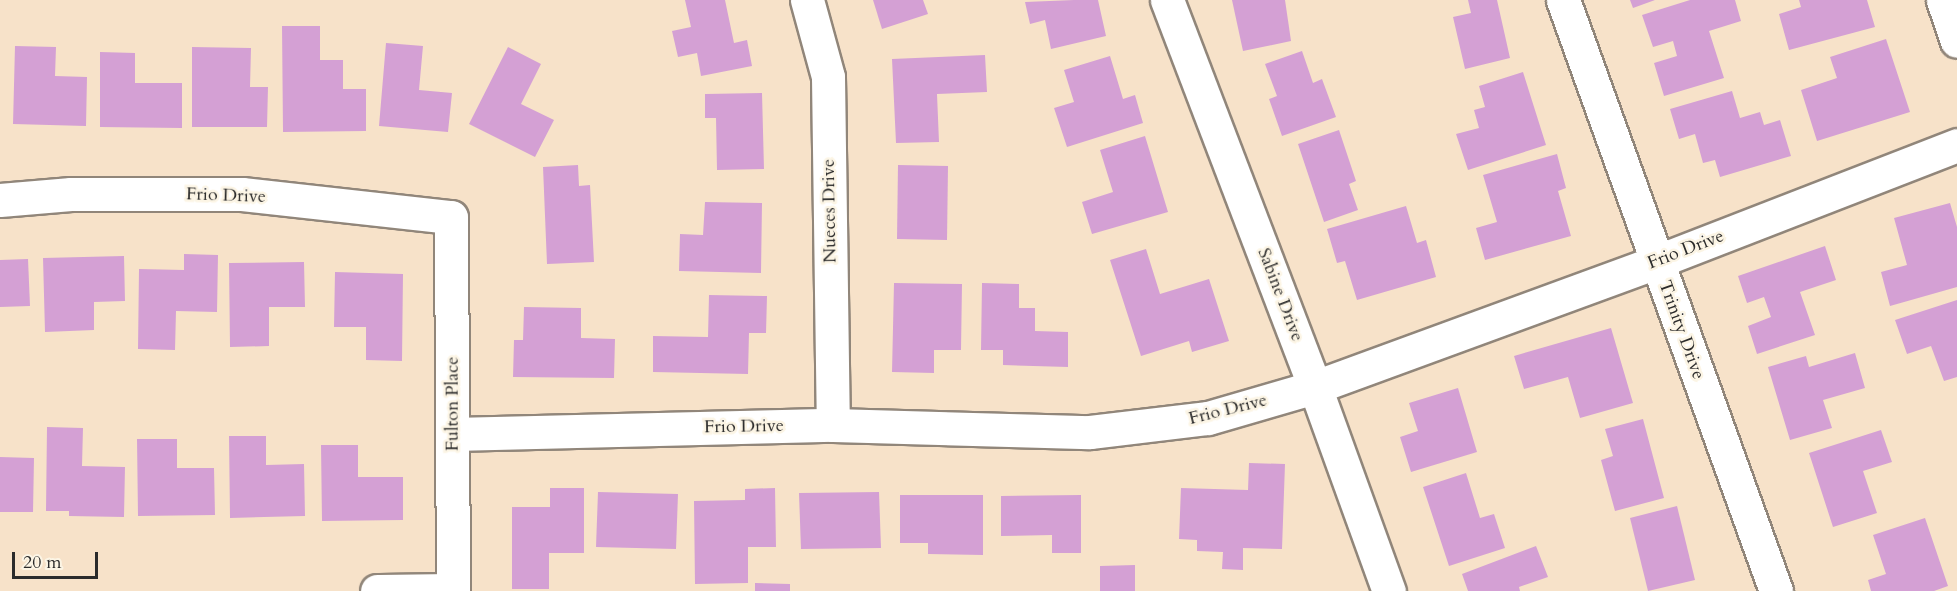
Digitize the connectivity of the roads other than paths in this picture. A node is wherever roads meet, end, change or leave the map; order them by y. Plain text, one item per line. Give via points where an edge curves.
1 (807, 0) edge
2 (1167, 0) edge
3 (1563, 0) edge
4 (1943, 0) edge
5 (1957, 41) edge
6 (1957, 146) edge
7 (0, 200) edge
8 (451, 217) joint
9 (1656, 262) junction
10 (1315, 387) junction
11 (833, 425) junction
12 (453, 434) junction
13 (376, 591) edge
14 (453, 591) edge
15 (1389, 591) edge
16 (1776, 591) edge

1 - 11 street, Nueces Drive via 828,76
2 - 10 street, Sabine Drive
3 - 9 street, Trinity Drive
4 - 5 street
6 - 9 street, Frio Drive
7 - 8 street, Frio Drive via 71,194 242,194
8 - 12 street, Fulton Place
9 - 10 street, Frio Drive
9 - 16 street, Trinity Drive
10 - 11 street, Frio Drive via 1208,418 1090,432
10 - 15 street, Sabine Drive
11 - 12 street, Frio Drive
12 - 14 street, Fulton Place
13 - 14 street

